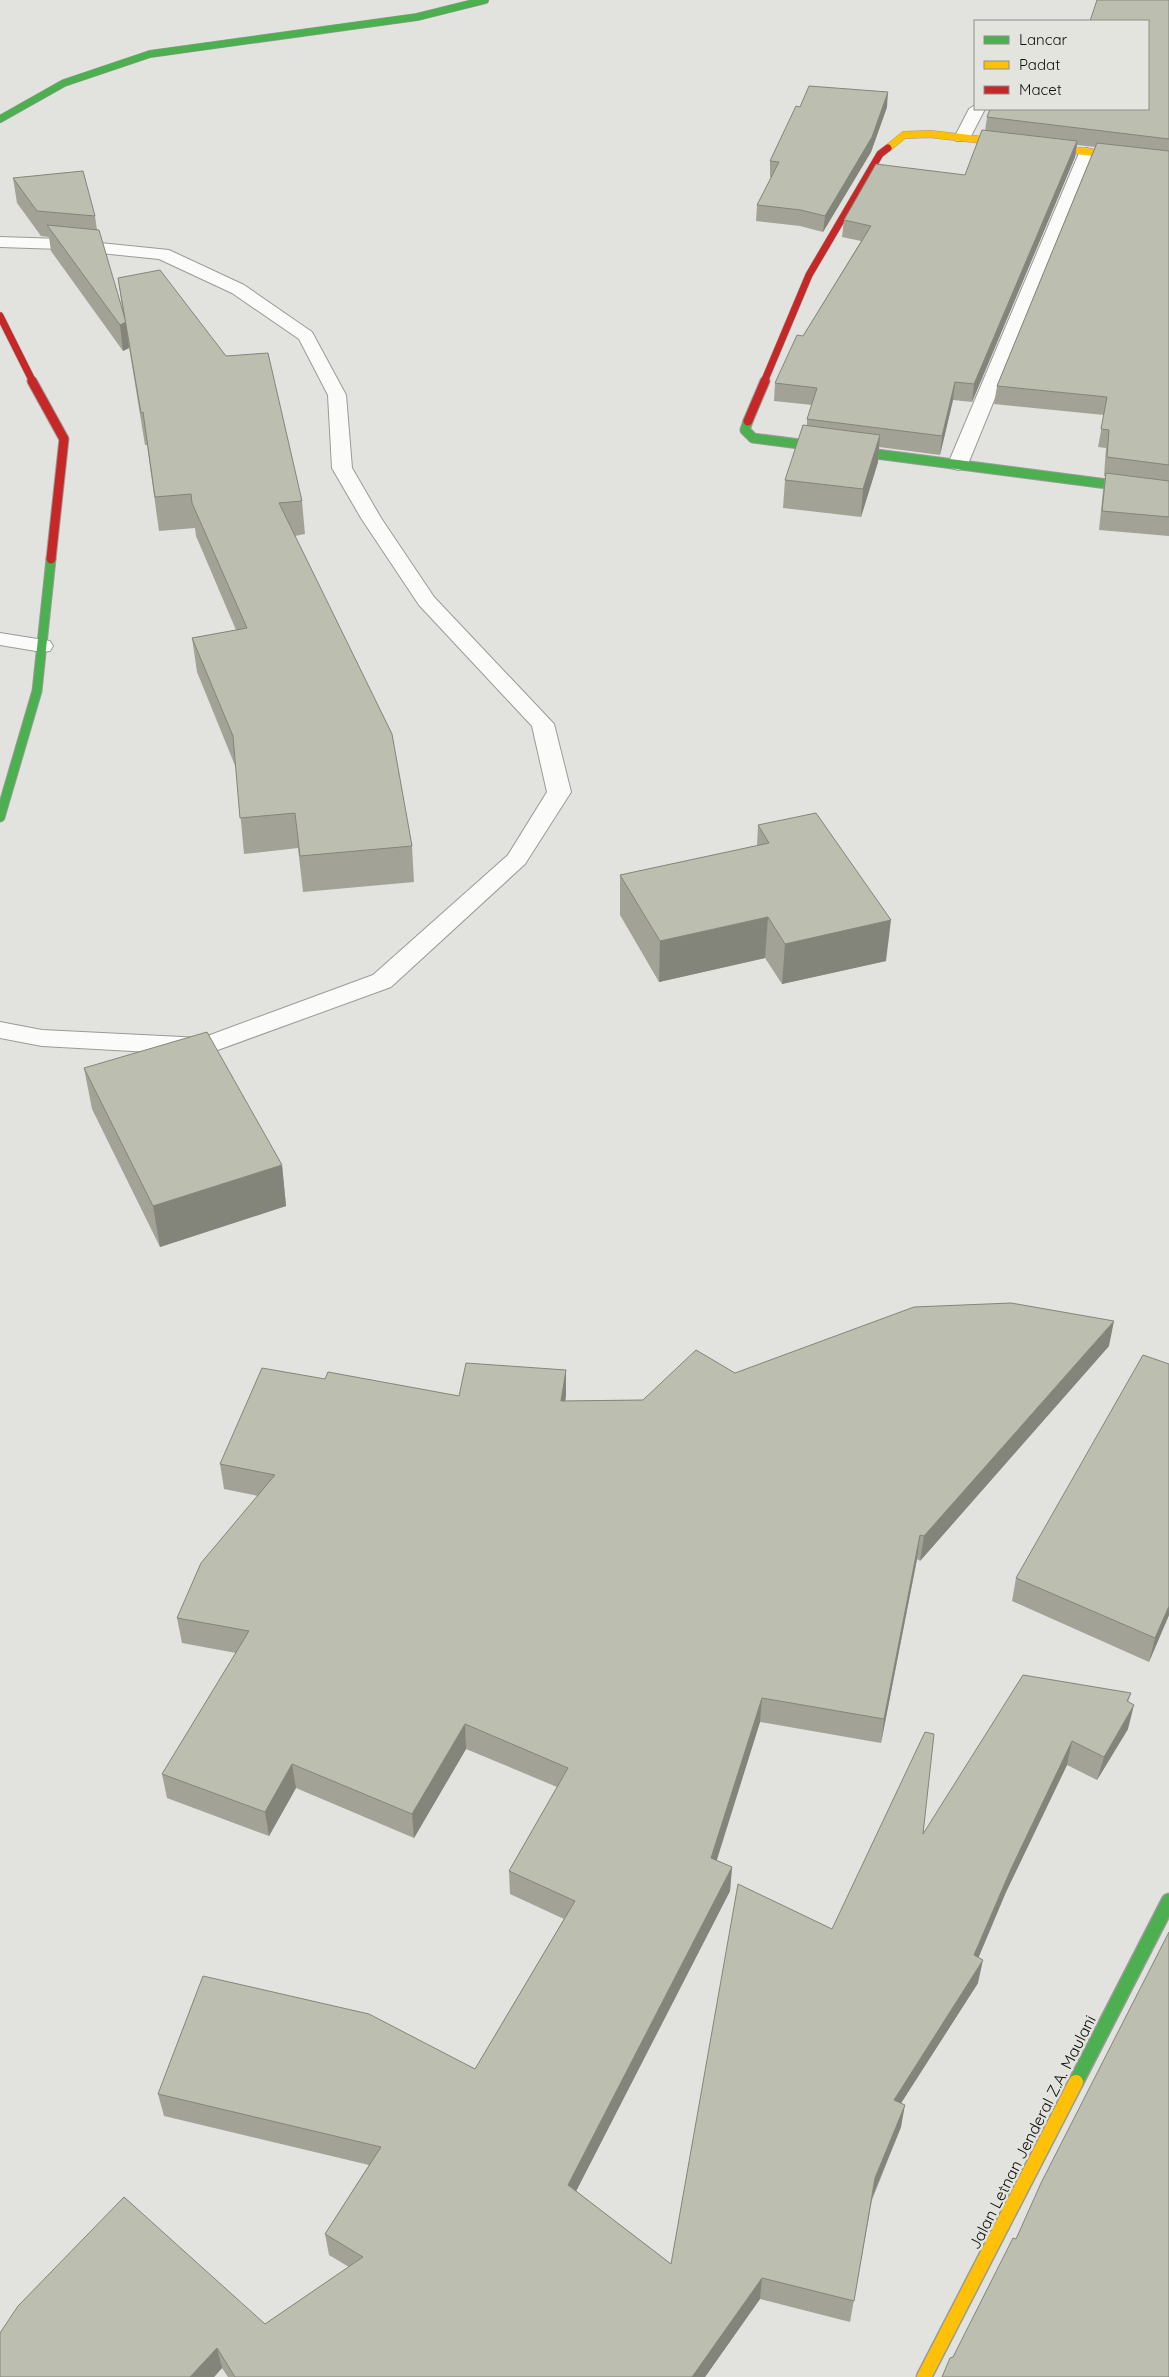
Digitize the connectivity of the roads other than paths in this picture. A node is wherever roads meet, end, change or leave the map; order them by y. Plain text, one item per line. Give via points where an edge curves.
1 (485, 0) edge
2 (976, 110) edge
3 (0, 119) edge
4 (962, 138) junction
5 (1087, 153) junction
6 (1169, 161) edge
7 (0, 242) edge
8 (0, 316) edge
9 (958, 464) junction
10 (1169, 492) edge
11 (0, 639) edge
12 (42, 646) junction
13 (0, 816) edge
14 (0, 1030) edge
15 (1169, 1901) edge
16 (924, 2377) edge

1 - 3 street via 417,17 150,54 64,82
2 - 4 street
4 - 5 street
4 - 9 street via 904,135 880,154 809,275 746,430 753,438
5 - 6 street
5 - 9 street
7 - 14 street via 62,244 163,254 238,289 306,336 336,395 342,468 426,601 543,724 559,792 517,860 382,981 204,1047 42,1038
8 - 12 street via 64,439
9 - 10 street
11 - 12 street
12 - 13 street via 37,691
15 - 16 street, Jalan Letnan Jenderal Z.A. Maulani

